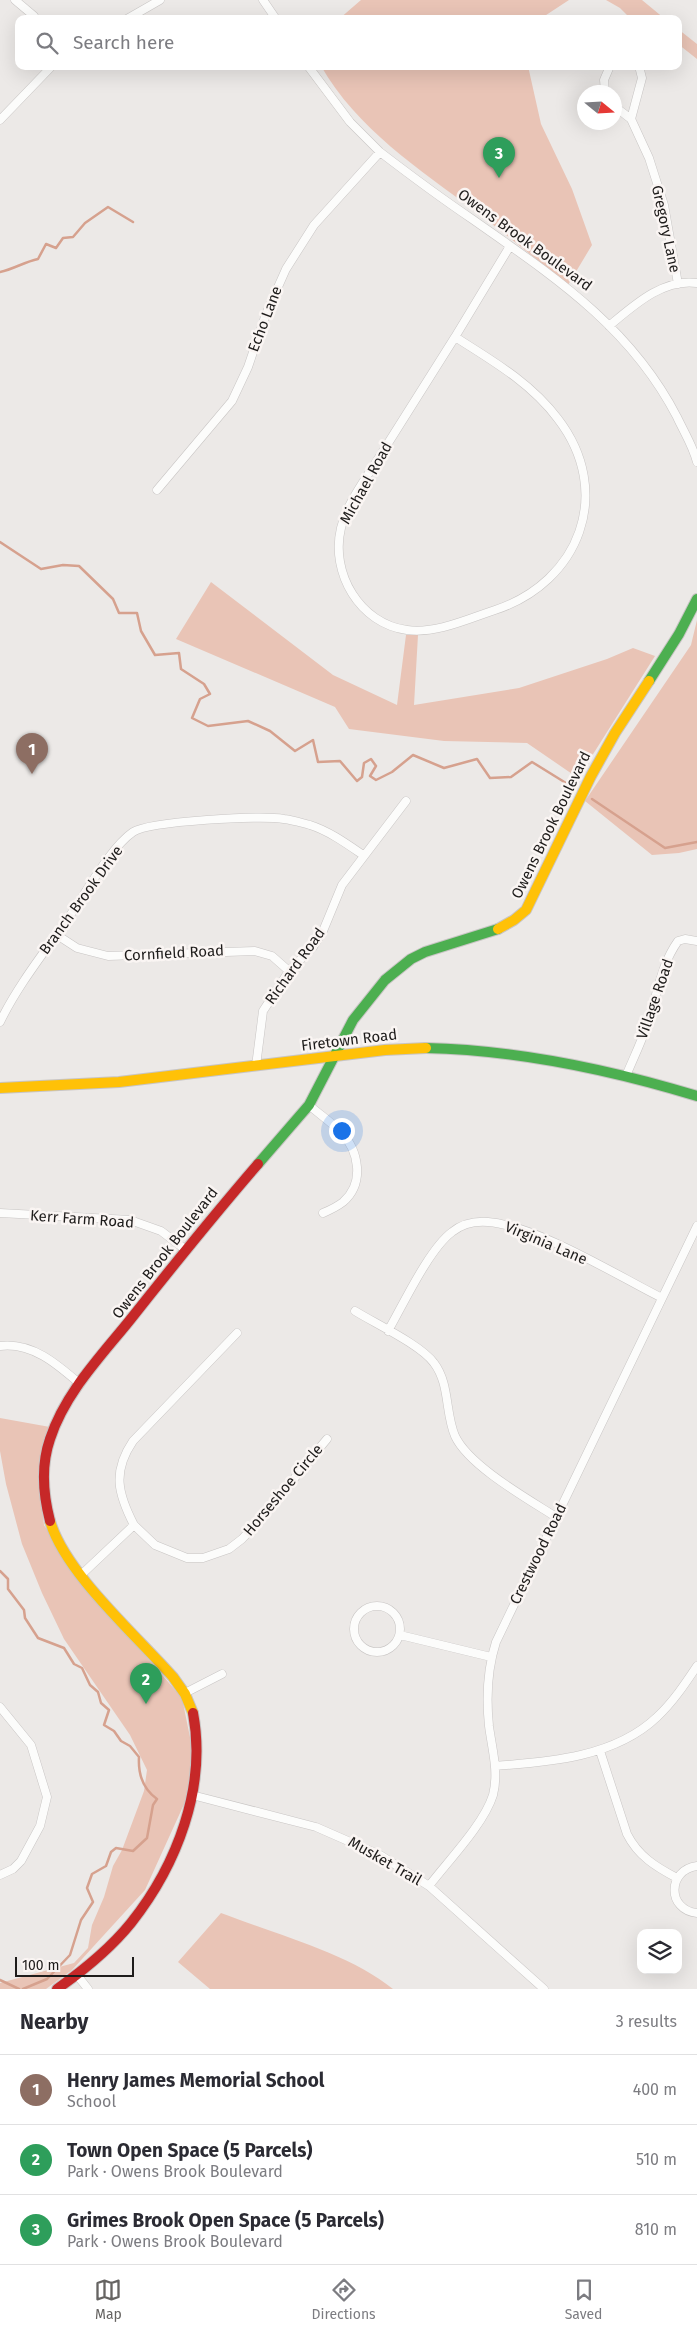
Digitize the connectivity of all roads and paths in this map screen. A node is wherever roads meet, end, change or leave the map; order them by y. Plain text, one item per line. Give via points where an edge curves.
1 (15, 0) edge
2 (160, 0) edge
3 (263, 0) edge
4 (33, 15) edge
5 (134, 15) edge
6 (273, 15) edge
7 (48, 70) edge
8 (311, 70) edge
9 (608, 70) edge
10 (640, 70) edge
11 (604, 85) edge
12 (622, 112) edge
13 (631, 119) junction
14 (0, 120) edge
15 (380, 152) junction
16 (510, 246) junction
17 (697, 283) edge
18 (678, 284) junction
19 (609, 326) junction
20 (455, 337) junction
21 (697, 462) edge
22 (157, 490) dead end
23 (697, 599) edge
24 (406, 801) dead end
25 (363, 855) junction
26 (56, 935) junction
27 (697, 941) edge
28 (289, 971) junction
29 (0, 1022) edge
30 (332, 1057) junction
31 (256, 1066) junction
32 (626, 1076) junction
33 (0, 1088) edge
34 (697, 1096) edge
35 (309, 1104) junction
36 (0, 1213) edge
37 (323, 1213) dead end
38 (697, 1226) edge
39 (186, 1250) junction
40 (662, 1298) junction
41 (355, 1310) dead end
42 (388, 1331) junction
43 (237, 1333) dead end
44 (0, 1346) edge
45 (80, 1384) junction
46 (327, 1439) dead end
47 (556, 1516) junction
48 (134, 1525) junction
49 (81, 1575) junction
50 (400, 1635) junction
51 (491, 1657) junction
52 (697, 1666) edge
53 (222, 1674) dead end
54 (185, 1693) junction
55 (0, 1707) edge
56 (600, 1751) junction
57 (495, 1766) junction
58 (192, 1795) junction
59 (697, 1866) edge
60 (0, 1875) edge
61 (677, 1878) junction
62 (429, 1886) junction
63 (697, 1913) edge
64 (77, 1975) junction
65 (57, 1989) edge
66 (88, 1989) edge
67 (544, 1989) edge

1 - 4 street
2 - 5 street
3 - 6 street
7 - 14 street
8 - 15 street, Owens Brook Boulevard via 350,122
9 - 11 street
10 - 13 street via 642,78
12 - 13 street, Gregory Lane
13 - 18 street, Gregory Lane via 649,158 664,205
15 - 16 street, Owens Brook Boulevard
15 - 22 street, Echo Lane via 314,225 286,269 232,401
16 - 19 street, Owens Brook Boulevard via 587,303
16 - 20 street, Michael Road
17 - 18 street
18 - 19 street via 655,291
19 - 21 street, Owens Brook Boulevard via 643,362 669,402
20 - 20 street, Michael Road via 366,479 341,527 338,547 351,594 372,616 407,630 441,627 510,605 537,590 568,558 585,510 585,482 577,449 557,418 518,378
23 - 30 street, Owens Brook Boulevard via 682,632 597,765 526,910 518,919 487,934 411,959 370,996
24 - 25 street, Richard Road
25 - 26 street, Branch Brook Drive via 313,826 283,819 152,826 134,831 121,844
25 - 28 street, Richard Road via 342,885 313,947
26 - 28 street, Cornfield Road via 77,948 108,956 255,950 272,956
26 - 29 street, Branch Brook Drive via 22,983
27 - 32 street, Village Road via 684,939 672,949
28 - 31 street, Richard Road via 263,1010
30 - 31 street, Firetown Road
30 - 32 street, Firetown Road via 400,1049 468,1049
30 - 35 street, Owens Brook Boulevard
31 - 33 street, Firetown Road via 160,1080
32 - 34 street, Firetown Road
35 - 37 street via 345,1138 358,1169 357,1181 344,1201
35 - 39 street, Owens Brook Boulevard
36 - 39 street, Kerr Farm Road via 130,1220 161,1231
38 - 40 street, Crestwood Road
39 - 45 street, Owens Brook Boulevard
40 - 42 street, Virginia Lane via 560,1246 500,1224 477,1222 458,1228 441,1242
40 - 47 street, Crestwood Road
41 - 42 street
42 - 47 street via 418,1348 434,1363 442,1379 455,1436 467,1452 515,1491
43 - 48 street, Horseshoe Circle via 126,1452 118,1476 119,1491
44 - 45 street via 42,1354
45 - 49 street, Owens Brook Boulevard via 54,1429 43,1476 51,1525 60,1547
46 - 48 street, Horseshoe Circle via 258,1522 229,1549 203,1558 187,1558 155,1545
47 - 51 street, Crestwood Road
48 - 49 street
49 - 54 street, Owens Brook Boulevard
50 - 50 street via 384,1652 369,1651 357,1642 355,1619 366,1608 388,1608 399,1620
50 - 51 street
51 - 57 street, Crestwood Road via 487,1698
52 - 56 street via 657,1718 632,1736
53 - 54 street
54 - 58 street, Owens Brook Boulevard via 193,1713 198,1748
55 - 60 street via 31,1745 47,1796 40,1826 21,1861
56 - 57 street
56 - 61 street via 632,1845 657,1868
57 - 62 street, Crestwood Road via 496,1781 489,1806
58 - 62 street, Musket Trail via 330,1832 380,1855
58 - 64 street, Owens Brook Boulevard via 173,1851 150,1894 111,1945
59 - 61 street via 688,1868
61 - 63 street via 674,1886 676,1901 688,1911
62 - 67 street, Musket Trail
64 - 65 street, Owens Brook Boulevard
64 - 66 street

